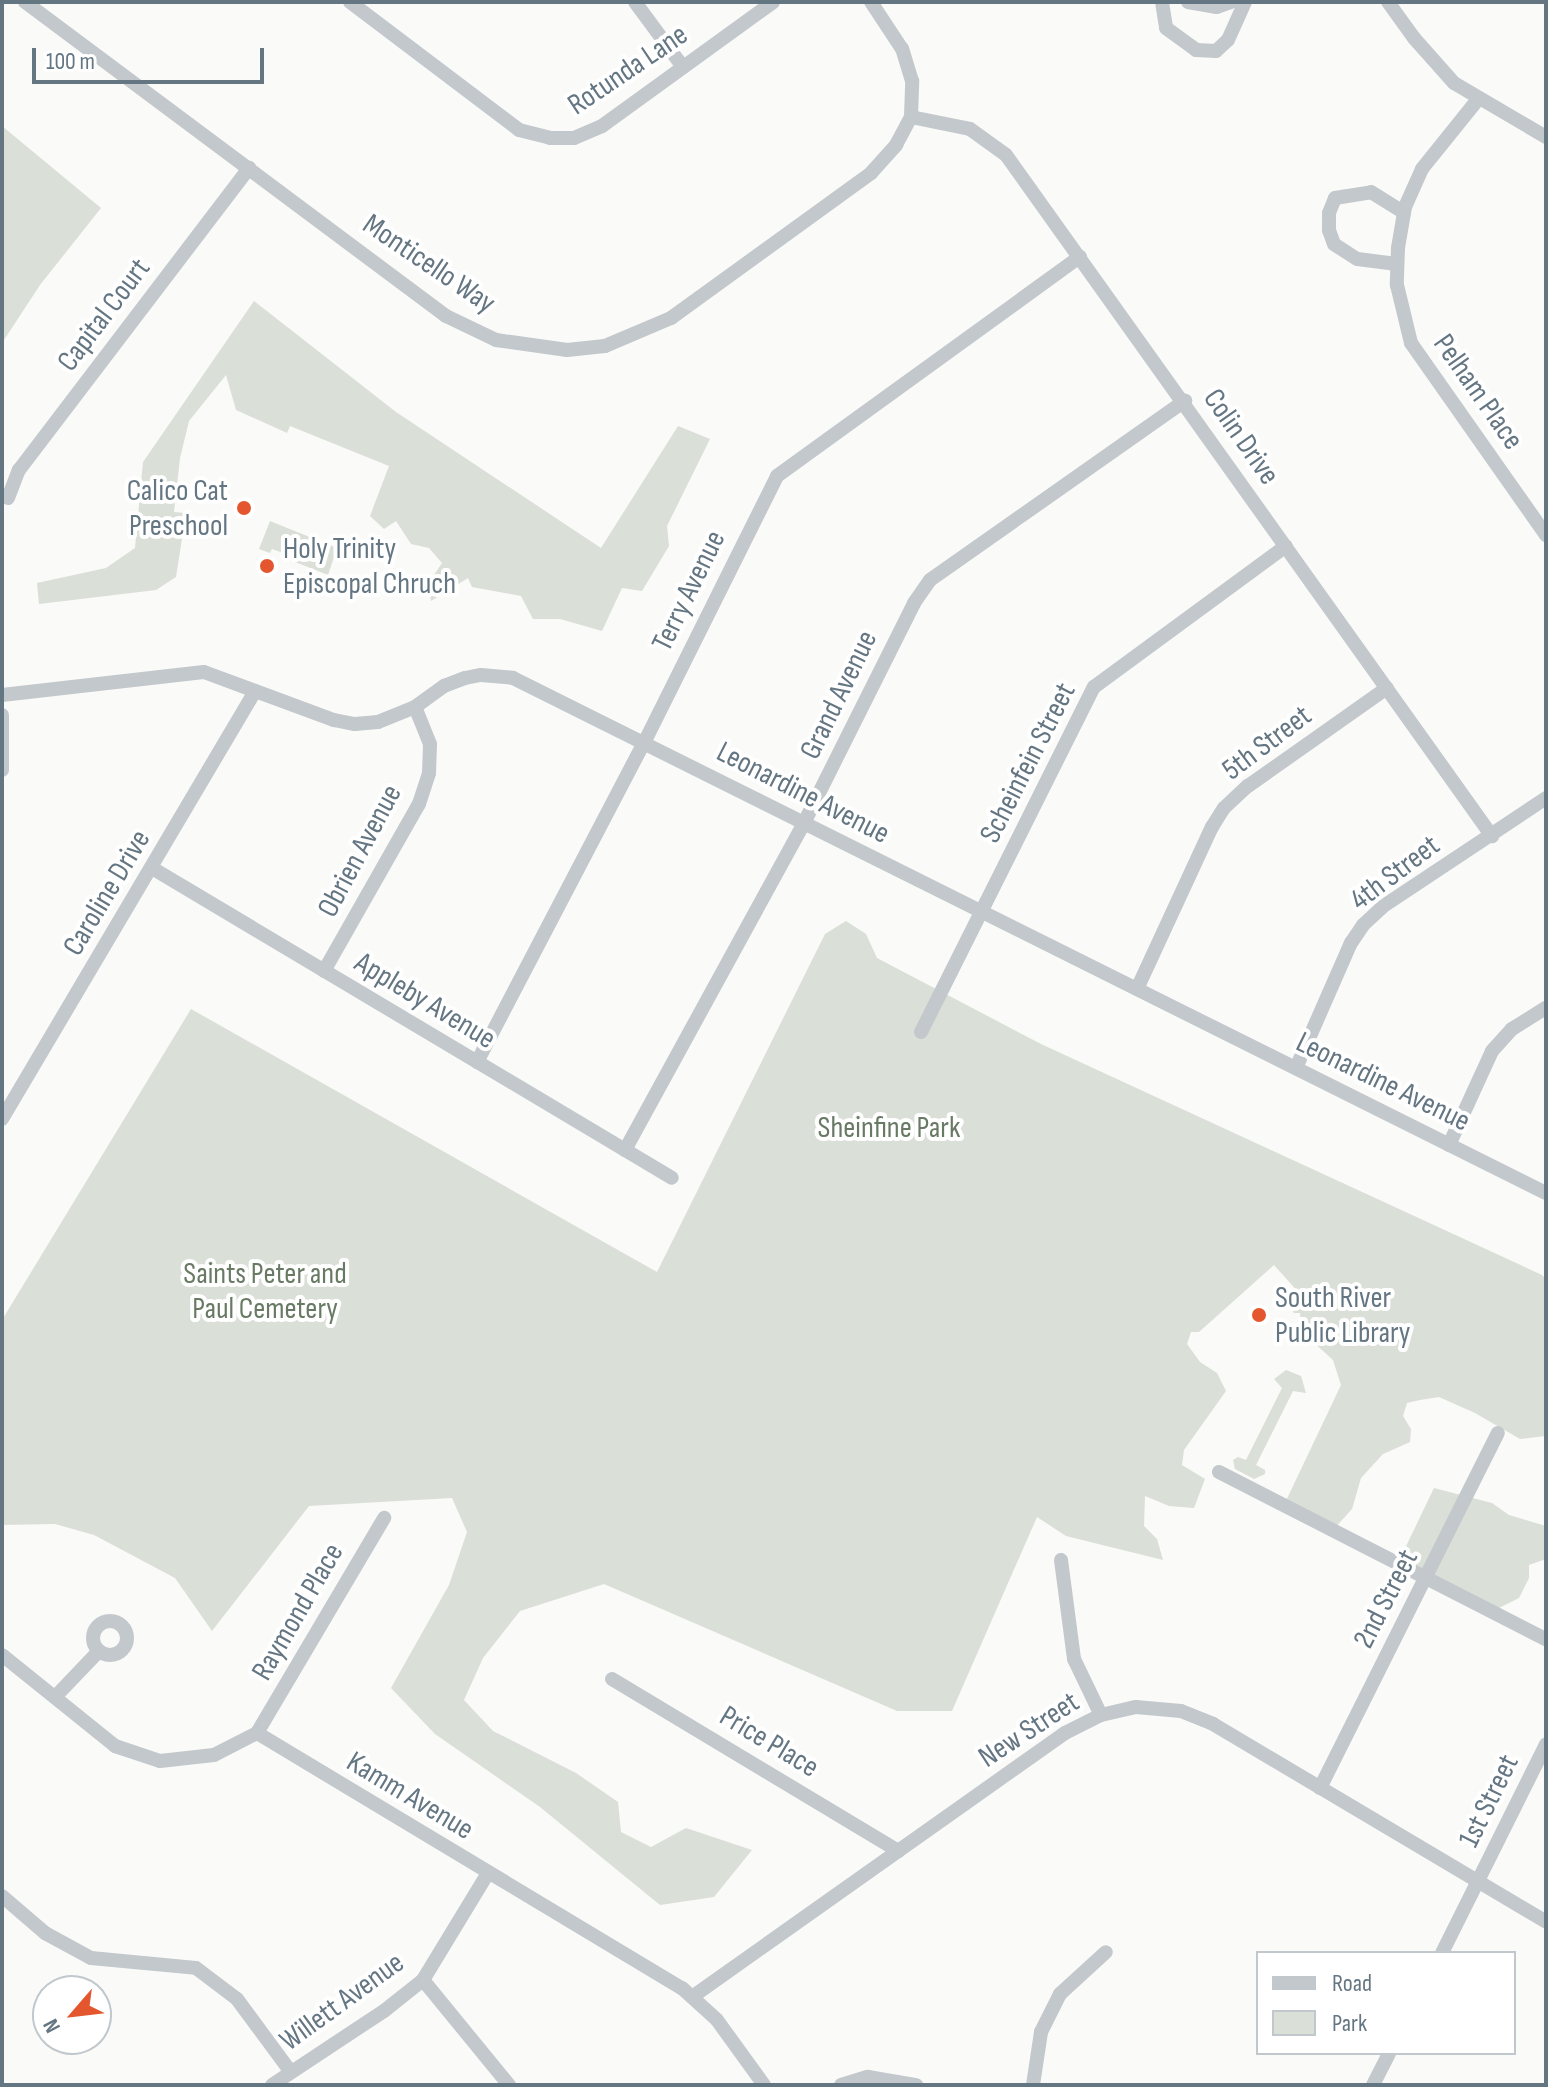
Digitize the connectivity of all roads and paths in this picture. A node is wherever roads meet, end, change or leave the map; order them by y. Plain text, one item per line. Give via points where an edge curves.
1 (25, 2) edge
2 (350, 2) edge
3 (635, 2) edge
4 (773, 2) edge
5 (871, 2) edge
6 (1162, 2) edge
7 (1188, 2) edge
8 (1231, 2) edge
9 (1245, 2) edge
10 (1388, 2) edge
11 (683, 67) junction
12 (1479, 98) junction
13 (911, 117) junction
14 (1546, 137) edge
15 (249, 168) junction
16 (1404, 213) junction
17 (1080, 257) junction
18 (1397, 264) junction
19 (1185, 401) junction
20 (8, 498) dead end
21 (1546, 535) edge
22 (1286, 546) junction
23 (1387, 688) junction
24 (255, 691) junction
25 (2, 695) edge
26 (415, 707) junction
27 (2, 715) edge
28 (645, 741) junction
29 (2, 770) edge
30 (1546, 798) edge
31 (804, 823) junction
32 (1492, 836) junction
33 (152, 868) junction
34 (981, 911) junction
35 (324, 971) junction
36 (1137, 989) junction
37 (1546, 1008) edge
38 (921, 1032) dead end
39 (477, 1062) junction
40 (1296, 1068) junction
41 (2, 1119) edge
42 (1449, 1145) junction
43 (625, 1150) junction
44 (672, 1178) dead end
45 (1546, 1193) edge
46 (1498, 1433) dead end
47 (1219, 1472) dead end
48 (384, 1518) dead end
49 (1061, 1560) dead end
50 (1426, 1578) junction
51 (1546, 1639) edge
52 (99, 1651) dead end
53 (2, 1655) edge
54 (612, 1679) dead end
55 (56, 1696) junction
56 (1101, 1715) junction
57 (257, 1733) junction
58 (1546, 1744) edge
59 (1320, 1788) junction
60 (898, 1851) junction
61 (488, 1873) junction
62 (1479, 1881) junction
63 (2, 1896) edge
64 (1546, 1922) edge
65 (1443, 1951) edge
66 (1106, 1952) dead end
67 (423, 1980) junction
68 (692, 1997) junction
69 (1388, 2055) edge
70 (290, 2071) junction
71 (272, 2085) edge
72 (509, 2085) edge
73 (764, 2085) edge
74 (841, 2085) edge
75 (916, 2085) edge
76 (1033, 2085) edge
77 (1373, 2085) edge

1 - 15 street, Monticello Way
2 - 11 street, Rotunda Lane via 519,130 550,138 574,138 602,126
3 - 11 street
4 - 11 street, Rotunda Lane
5 - 13 street via 902,49 912,81
6 - 9 street via 1166,28 1196,50 1216,51 1228,40
7 - 8 street via 1217,7
10 - 12 street via 1454,83
12 - 14 street
12 - 16 street, Pelham Place via 1422,169
13 - 15 street, Monticello Way via 896,145 871,173 671,318 605,346 567,350 496,340 446,316
13 - 17 street, Colin Drive via 970,129 992,141
15 - 20 street, Capital Court via 19,470
16 - 18 street, Pelham Place
16 - 18 street via 1371,192 1335,198 1329,213 1334,244 1357,259
17 - 19 street, Colin Drive
17 - 28 street, Terry Avenue via 777,476
18 - 21 street, Pelham Place via 1411,343
19 - 22 street, Colin Drive
19 - 31 street, Grand Avenue via 930,580
22 - 23 street, Colin Drive
22 - 34 street, Scheinfein Street via 1094,687
23 - 32 street, Colin Drive
23 - 36 street, 5th Street via 1224,808
24 - 25 street, Leonardine Avenue via 192,671
24 - 26 street, Leonardine Avenue via 355,724 378,722
24 - 33 street, Caroline Drive
26 - 28 street, Leonardine Avenue via 465,678 513,678
26 - 35 street, Obrien Avenue via 430,744 429,773 419,804
27 - 29 street
28 - 31 street, Leonardine Avenue
28 - 39 street, Terry Avenue
30 - 32 street, 4th Street
31 - 34 street, Leonardine Avenue
31 - 43 street, Grand Avenue
32 - 40 street, 4th Street via 1382,907 1363,925
33 - 35 street, Appleby Avenue
33 - 41 street, Caroline Drive
34 - 36 street, Leonardine Avenue
34 - 38 street, Scheinfein Street
35 - 39 street, Appleby Avenue
36 - 40 street, Leonardine Avenue
37 - 42 street via 1512,1029 1492,1051
39 - 43 street, Appleby Avenue
40 - 42 street, Leonardine Avenue
42 - 45 street, Leonardine Avenue
43 - 44 street, Appleby Avenue
46 - 50 street, 2nd Street
47 - 50 street
48 - 57 street, Raymond Place
49 - 56 street via 1074,1659
50 - 51 street
50 - 59 street, 2nd Street
52 - 55 street
53 - 55 street
54 - 60 street, Price Place
55 - 57 street via 115,1746 160,1761 214,1755
56 - 59 street, New Street via 1152,1707 1190,1714
56 - 60 street, New Street via 1065,1733
57 - 61 street, Kamm Avenue
58 - 62 street, 1st Street
59 - 62 street, New Street
60 - 68 street, New Street
61 - 67 street, Willett Avenue
61 - 68 street, Kamm Avenue
62 - 64 street, New Street
62 - 65 street, 1st Street
63 - 70 street via 45,1933 91,1958 196,1968 237,1999
66 - 76 street via 1060,1994 1041,2032
67 - 70 street, Willett Avenue
67 - 72 street
68 - 73 street, Kamm Avenue via 717,2020
69 - 77 street
70 - 71 street, Willett Avenue
74 - 75 street via 868,2077

